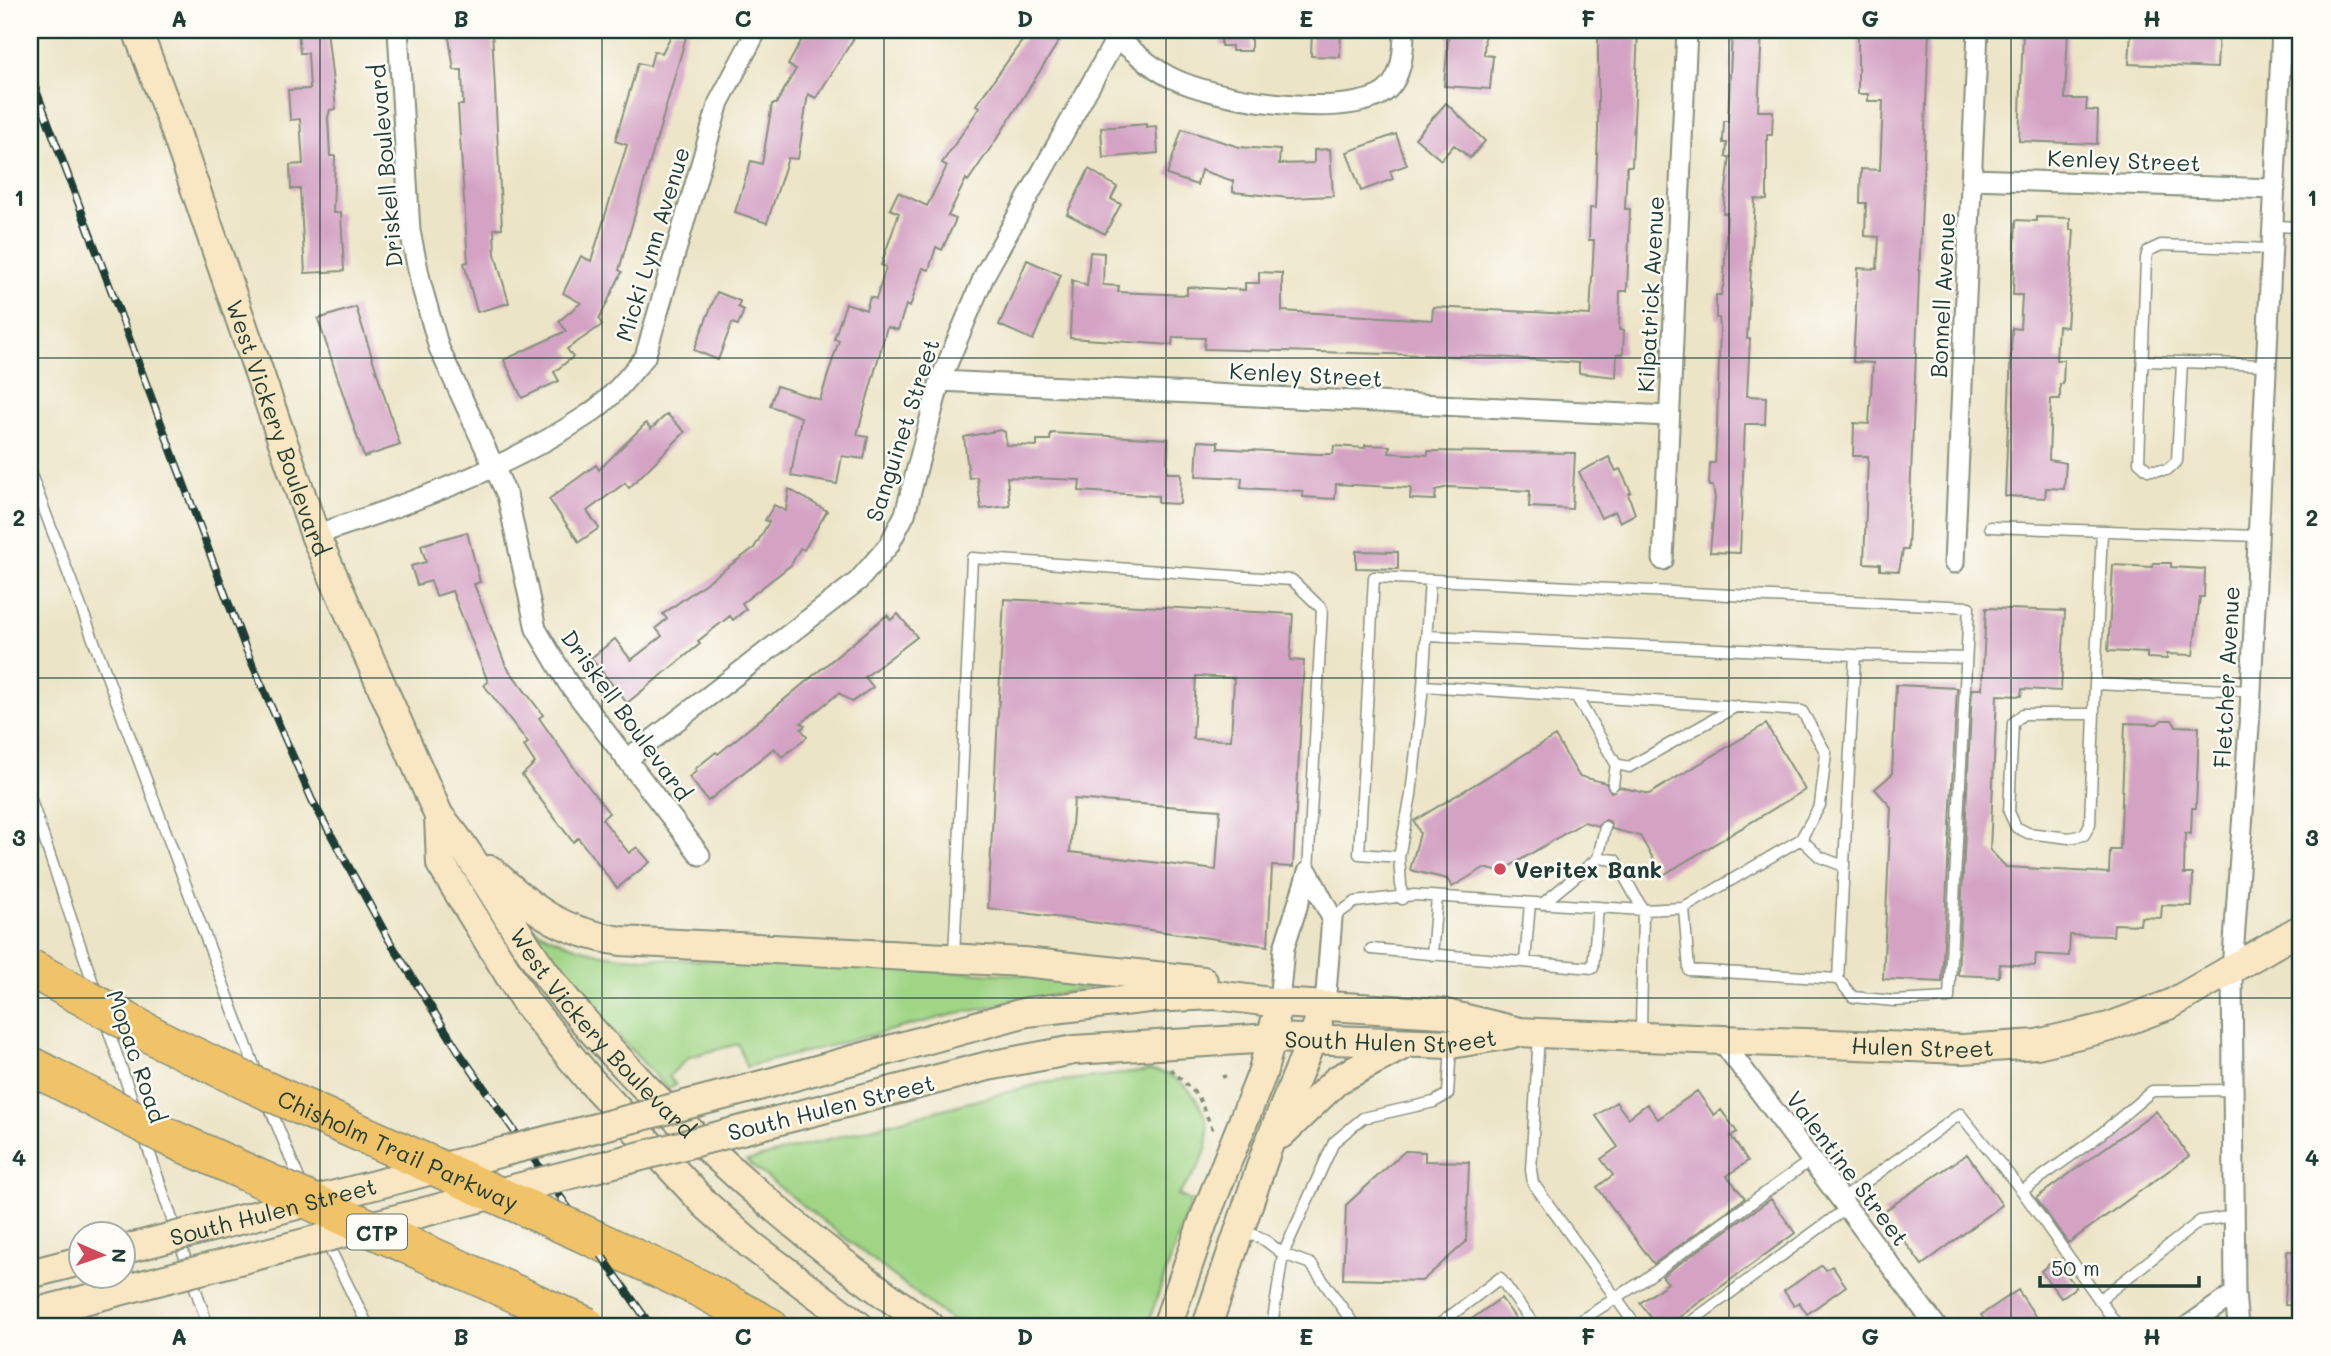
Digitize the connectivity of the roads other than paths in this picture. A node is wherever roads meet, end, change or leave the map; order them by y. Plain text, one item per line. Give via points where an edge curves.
1 (137, 30) edge
2 (398, 30) edge
3 (757, 30) edge
4 (1405, 30) edge
5 (1687, 30) edge
6 (1978, 30) edge
7 (2282, 30) edge
8 (1118, 34) edge
9 (1971, 179) junction
10 (2275, 189) junction
11 (2273, 226) junction
12 (2301, 227) edge
13 (2272, 249) junction
14 (2143, 361) junction
15 (2182, 362) junction
16 (2266, 365) junction
17 (940, 381) junction
18 (1669, 416) junction
19 (492, 466) junction
20 (30, 472) edge
21 (1990, 527) dead end
22 (2102, 531) junction
23 (316, 535) junction
24 (2258, 537) junction
25 (1663, 560) dead end
26 (1954, 563) dead end
27 (1430, 580) junction
28 (1427, 636) junction
29 (1855, 655) junction
30 (1966, 658) junction
31 (2095, 684) junction
32 (1423, 686) junction
33 (2251, 691) junction
34 (1576, 696) junction
35 (1737, 706) junction
36 (2094, 714) junction
37 (626, 760) junction
38 (1616, 764) junction
39 (1613, 785) dead end
40 (30, 797) edge
41 (439, 816) junction
42 (1605, 827) dead end
43 (1801, 839) junction
44 (469, 850) junction
45 (699, 855) dead end
46 (1399, 857) junction
47 (1598, 858) junction
48 (1844, 866) junction
49 (1308, 872) junction
50 (1437, 897) junction
51 (1402, 899) junction
52 (1530, 903) junction
53 (1542, 904) junction
54 (1598, 908) junction
55 (1684, 908) junction
56 (1643, 910) junction
57 (1332, 918) junction
58 (2301, 929) edge
59 (1371, 949) dead end
60 (1432, 955) junction
61 (954, 957) junction
62 (1525, 962) junction
63 (30, 968) edge
64 (2232, 971) junction
65 (1838, 979) junction
66 (1279, 1003) junction
67 (1325, 1005) junction
68 (1530, 1033) junction
69 (1641, 1037) junction
70 (1272, 1038) junction
71 (1313, 1038) junction
72 (1721, 1040) junction
73 (1408, 1043) junction
74 (1451, 1044) junction
75 (30, 1065) edge
76 (2232, 1090) junction
77 (1267, 1149) junction
78 (1811, 1160) junction
79 (2022, 1191) junction
80 (1844, 1204) junction
81 (313, 1211) dead end
82 (2234, 1216) junction
83 (318, 1224) dead end
84 (1240, 1228) junction
85 (136, 1246) edge
86 (1283, 1254) junction
87 (66, 1265) edge
88 (30, 1274) edge
89 (2235, 1293) junction
90 (1614, 1299) junction
91 (2099, 1300) junction
92 (30, 1314) edge
93 (208, 1326) edge
94 (368, 1326) edge
95 (587, 1326) edge
96 (769, 1326) edge
97 (859, 1326) edge
98 (930, 1326) edge
99 (1167, 1326) edge
100 (1207, 1326) edge
101 (1272, 1326) edge
102 (1355, 1326) edge
103 (1437, 1326) edge
104 (1535, 1326) edge
105 (1572, 1326) edge
106 (1636, 1326) edge
107 (1685, 1326) edge
108 (1936, 1326) edge
109 (2118, 1326) edge
110 (2188, 1326) edge
111 (2238, 1326) edge

1 - 23 main road, West Vickery Boulevard
2 - 19 street, Driskell Boulevard via 410,231 421,284 439,348
3 - 19 street, Micki Lynn Avenue via 719,102 645,357 590,413
4 - 8 street via 1397,76 1380,96 1341,103 1283,104 1235,98 1171,78
5 - 18 street, Kilpatrick Avenue
6 - 9 street, Bonnell Avenue
7 - 10 street, Fletcher Avenue
8 - 17 street, Sanguinet Street via 985,274
9 - 10 street, Kenley Street
9 - 26 street, Bonnell Avenue
10 - 11 street, Fletcher Avenue
11 - 12 lane
11 - 13 street, Fletcher Avenue
13 - 14 lane via 2153,246 2147,258
13 - 16 street, Fletcher Avenue
14 - 15 lane
14 - 15 lane via 2139,462 2148,470 2167,470 2177,461
15 - 16 lane
16 - 24 street, Fletcher Avenue
17 - 18 street, Kenley Street
17 - 37 street, Sanguinet Street via 905,513 889,544 858,581
18 - 25 street, Kilpatrick Avenue
19 - 23 street, Micki Lynn Avenue via 448,488
19 - 37 street, Driskell Boulevard via 507,495 536,629
20 - 81 lane
21 - 22 lane
22 - 24 lane
22 - 31 lane
23 - 41 main road, West Vickery Boulevard
24 - 33 street, Fletcher Avenue
27 - 28 lane
27 - 30 lane via 1969,607
27 - 46 lane via 1374,577 1359,854
28 - 29 lane
28 - 32 lane
29 - 30 lane
29 - 48 lane
30 - 65 lane via 1949,999 1853,997
31 - 33 lane
31 - 36 lane
32 - 34 lane
32 - 46 lane
33 - 64 street, Fletcher Avenue
34 - 35 lane
34 - 38 lane
35 - 38 lane via 1629,767
35 - 43 lane via 1802,710 1826,753 1820,805
36 - 36 lane via 2090,824 2084,835 2069,838 2016,827 2009,812 2013,723 2023,714
37 - 45 street, Driskell Boulevard
38 - 39 lane
40 - 93 lane, Mopac Road
41 - 44 main road, West Vickery Boulevard
41 - 97 main road, West Vickery Boulevard via 441,864 527,1004 570,1057 705,1204 751,1245
42 - 47 lane
43 - 48 lane via 1820,857
43 - 55 lane
44 - 61 main road via 554,923 587,935 649,943
44 - 98 main road, West Vickery Boulevard via 549,978 652,1094 776,1213
46 - 51 lane
47 - 53 lane
47 - 56 lane via 1615,860
48 - 65 lane
49 - 57 street
49 - 61 lane via 1322,609 1292,580 972,558
49 - 66 street via 1284,948
50 - 51 lane
50 - 52 lane
50 - 60 lane
51 - 57 lane via 1355,902
52 - 53 lane
52 - 62 lane
53 - 54 lane
54 - 56 lane
54 - 62 lane via 1593,968
55 - 56 lane
55 - 65 lane via 1689,971
56 - 69 lane
57 - 67 street
58 - 64 main road, Hulen Street
59 - 60 lane
60 - 62 lane
61 - 66 main road via 1221,983
63 - 96 highway, Chisholm Trail Parkway, bridge via 252,1084 656,1268
64 - 72 main road, Hulen Street via 2134,1018 2037,1044 1963,1049
64 - 76 street, Fletcher Avenue
66 - 67 main road, South Hulen Street
66 - 70 main road
66 - 85 main road, South Hulen Street, bridge via 1190,996 1110,1000 1027,1012
67 - 68 main road, South Hulen Street via 1441,1013
67 - 71 main road
68 - 69 main road, Hulen Street
68 - 74 main road, South Hulen Street
68 - 90 lane via 1533,1183
69 - 72 main road, Hulen Street
70 - 71 main road, South Hulen Street
70 - 92 main road, South Hulen Street, bridge via 1108,1046 1039,1055
70 - 99 main road
71 - 73 main road, South Hulen Street
71 - 77 main road
72 - 78 street, Valentine Street
73 - 74 main road, South Hulen Street
73 - 77 main road via 1336,1080
74 - 86 lane via 1448,1094 1434,1102 1363,1118 1334,1142
75 - 95 highway, CTP, bridge via 168,1137
76 - 79 lane via 2152,1091
76 - 82 street, Fletcher Avenue
77 - 84 main road
78 - 80 street, Valentine Street
78 - 90 lane
79 - 80 lane via 1960,1114
79 - 91 lane
80 - 107 lane
80 - 108 street, Valentine Street
82 - 89 street, Fletcher Avenue
82 - 91 lane via 2200,1221
83 - 94 lane
84 - 86 lane
84 - 100 main road
86 - 101 lane
86 - 102 lane via 1311,1264
87 - 88 main road
89 - 110 street
89 - 111 street, Fletcher Avenue
90 - 105 lane
90 - 106 lane
91 - 109 lane
103 - 104 lane via 1500,1279

